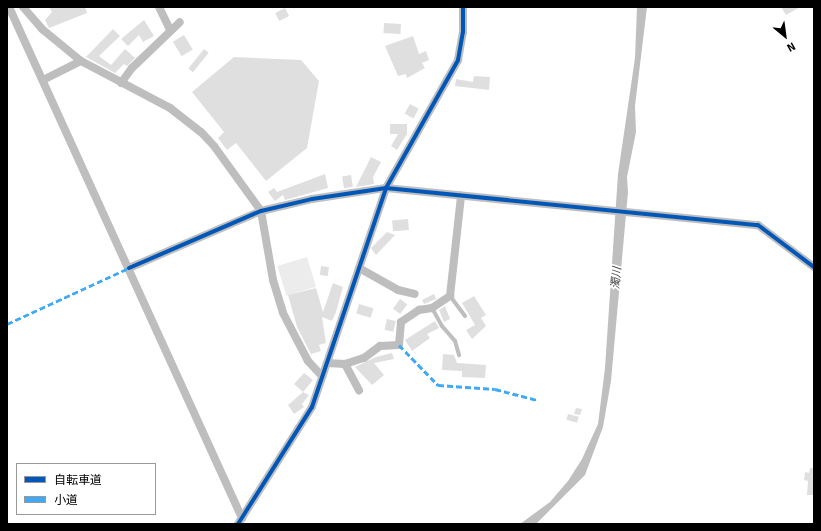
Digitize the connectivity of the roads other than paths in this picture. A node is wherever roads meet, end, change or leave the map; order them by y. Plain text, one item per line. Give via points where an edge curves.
1 (9, 7) edge
2 (23, 7) edge
3 (159, 7) edge
4 (463, 7) edge
5 (180, 22) dead end
6 (170, 30) junction
7 (81, 61) junction
8 (43, 80) junction
9 (121, 83) junction
10 (386, 188) junction
11 (461, 196) junction
12 (260, 211) junction
13 (814, 267) edge
14 (129, 268) junction
15 (359, 268) junction
16 (415, 294) dead end
17 (450, 296) junction
18 (432, 308) junction
19 (465, 316) dead end
20 (459, 355) dead end
21 (327, 363) junction
22 (345, 364) junction
23 (322, 376) junction
24 (359, 390) dead end
25 (240, 521) edge

1 - 8 street
2 - 7 street via 42,29
3 - 6 street
4 - 10 street via 463,32 458,60
5 - 6 street
6 - 9 street via 132,68
7 - 8 street
7 - 9 street
8 - 14 street
9 - 12 street via 170,108 200,132 229,165
10 - 11 street
10 - 12 street via 312,199
10 - 15 street
11 - 13 street via 758,225
11 - 17 street
12 - 14 street
12 - 23 street via 273,280 283,313 308,361
14 - 25 street
15 - 16 street via 398,290
15 - 21 street
17 - 18 street
17 - 19 lane
18 - 20 lane via 442,326 455,341
18 - 22 street via 419,310 401,322 399,345 380,346 364,358
21 - 22 street
21 - 23 street
22 - 24 street
23 - 25 street via 305,420

